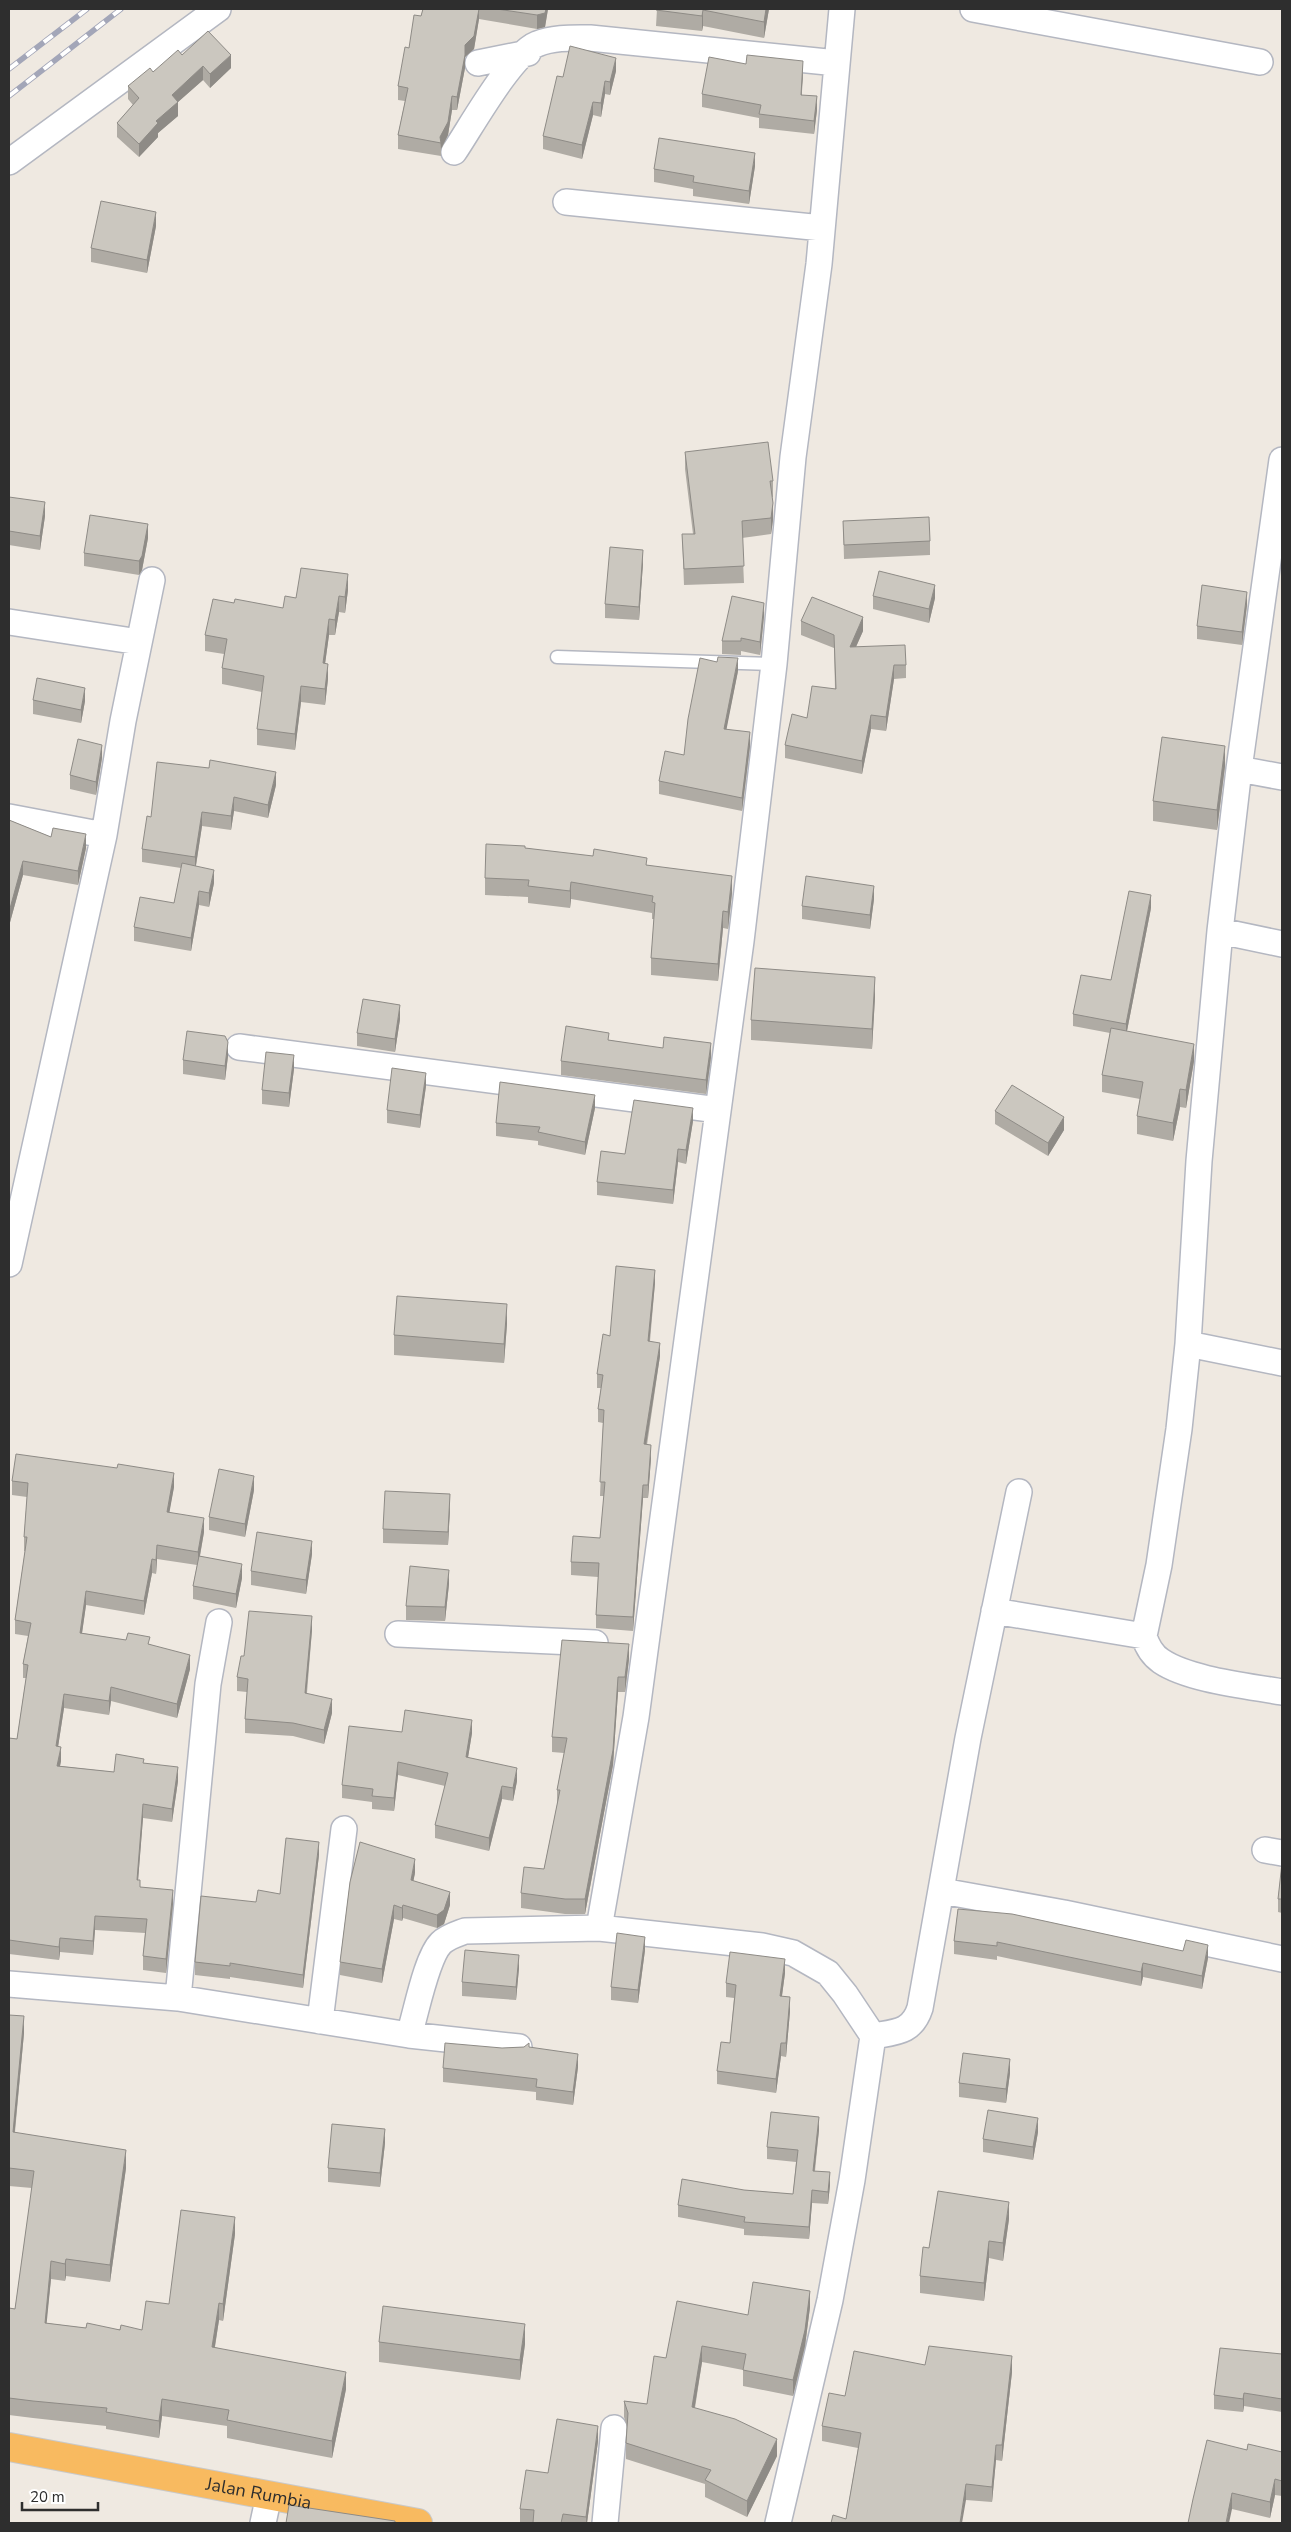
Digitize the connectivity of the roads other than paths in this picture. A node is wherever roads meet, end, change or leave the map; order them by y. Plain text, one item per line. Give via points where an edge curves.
1 (218, 9) edge
2 (842, 9) edge
3 (973, 9) edge
4 (1260, 62) dead end
5 (478, 63) dead end
6 (837, 63) junction
7 (454, 152) dead end
8 (9, 162) edge
9 (566, 202) dead end
10 (822, 228) junction
11 (1282, 460) edge
12 (1278, 530) edge
13 (152, 580) dead end
14 (9, 622) edge
15 (139, 642) junction
16 (557, 656) dead end
17 (774, 664) junction
18 (1239, 769) junction
19 (1282, 777) edge
20 (9, 817) edge
21 (104, 834) junction
22 (1220, 931) junction
23 (1282, 944) edge
24 (239, 1047) dead end
25 (718, 1110) junction
26 (15, 1196) edge
27 (9, 1264) edge
28 (1188, 1344) junction
29 (1282, 1363) edge
30 (1019, 1492) dead end
31 (994, 1611) junction
32 (219, 1622) dead end
33 (398, 1634) dead end
34 (1144, 1636) junction
35 (629, 1645) junction
36 (1282, 1692) edge
37 (344, 1829) dead end
38 (942, 1891) junction
39 (599, 1928) junction
40 (1282, 1959) edge
41 (9, 1984) edge
42 (178, 1998) junction
43 (320, 2021) junction
44 (409, 2035) junction
45 (873, 2036) junction
46 (519, 2047) edge
47 (614, 2428) dead end
48 (9, 2447) edge
49 (269, 2495) junction
50 (357, 2518) edge
51 (407, 2522) edge
52 (264, 2523) edge
53 (605, 2523) edge
54 (778, 2523) edge

1 - 8 street
2 - 6 street
3 - 4 street
5 - 6 street via 556,47 613,45
6 - 7 street via 590,38 566,38 537,44 517,58
6 - 10 street
9 - 10 street
10 - 17 street via 793,457
11 - 12 street
12 - 18 street
13 - 15 street
14 - 15 street
15 - 21 street
16 - 17 lane
17 - 25 street
18 - 19 street
18 - 22 street
20 - 21 street
21 - 26 street
22 - 23 street
22 - 28 street via 1199,1161
24 - 25 street
25 - 35 street
26 - 27 street
28 - 29 street
28 - 34 street via 1159,1566
30 - 31 street
31 - 34 street
31 - 38 street
32 - 42 street via 208,1684
33 - 35 street
34 - 36 street via 1147,1647 1167,1665 1205,1677
35 - 39 street via 636,1717
37 - 43 street
38 - 40 street
38 - 45 street via 916,2020 899,2031
39 - 44 street via 465,1931 445,1939 429,1966
39 - 45 street via 753,1945 793,1953 828,1973
41 - 42 street
42 - 43 street
43 - 44 street
44 - 46 street
45 - 54 street via 830,2300
47 - 53 street
48 - 49 highway, Jalan Rumbia
49 - 50 highway, Jalan Rumbia
49 - 52 street
50 - 51 highway, Jalan Rumbia

